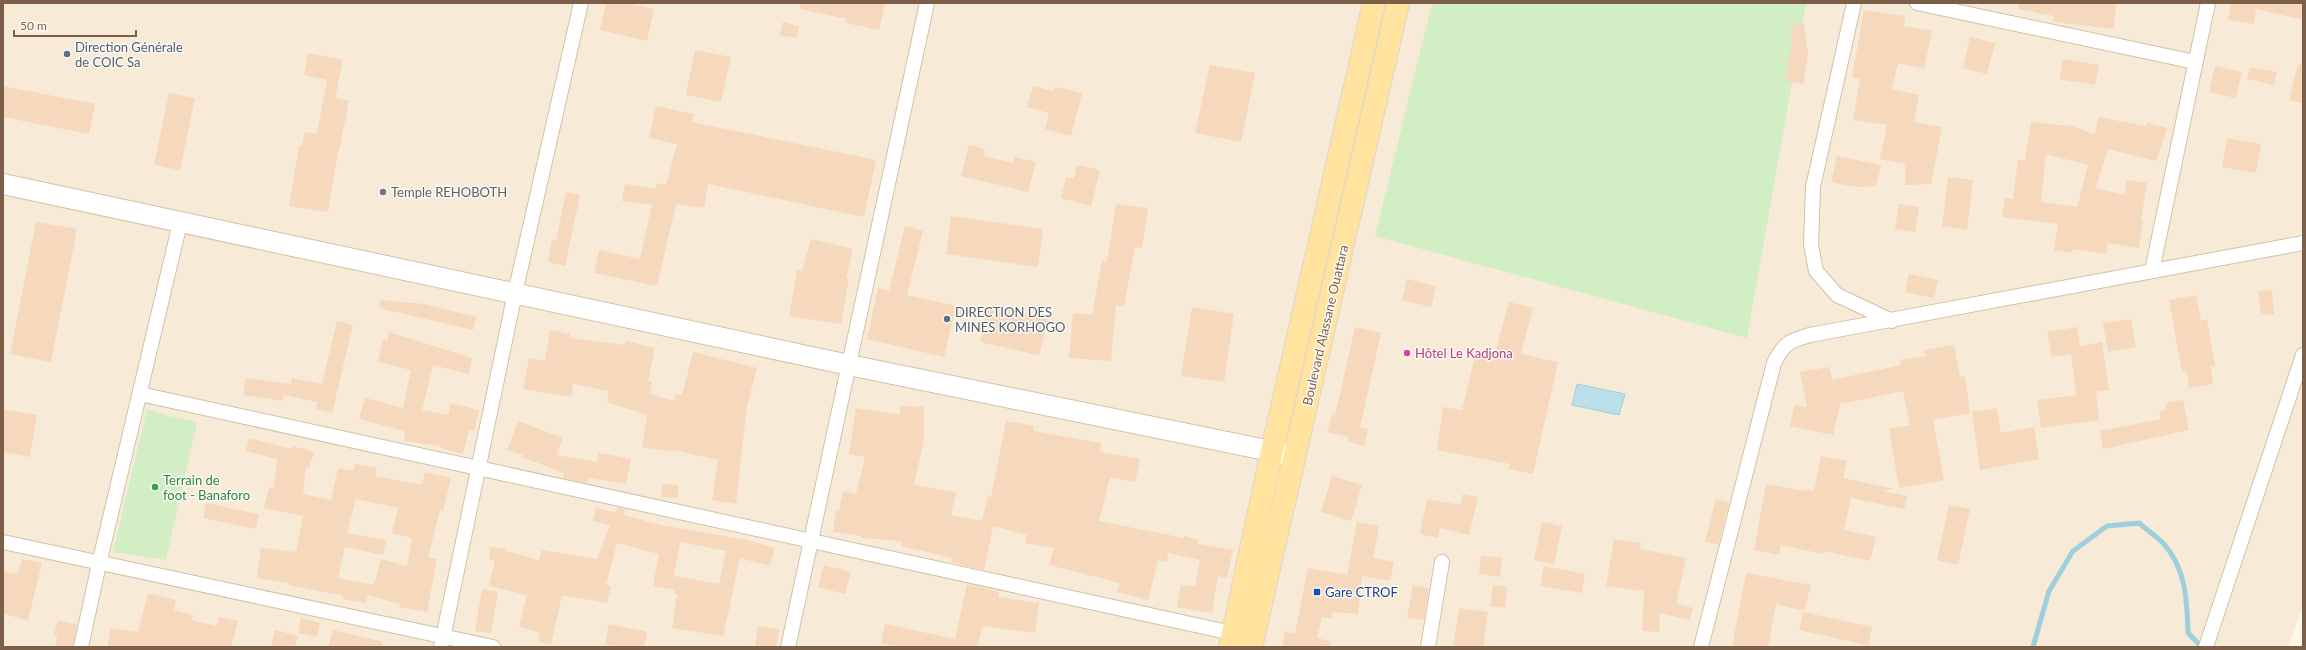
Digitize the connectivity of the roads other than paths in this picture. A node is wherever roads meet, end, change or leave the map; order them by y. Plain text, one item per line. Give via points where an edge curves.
1 (581, 3) edge
2 (927, 3) edge
3 (1374, 3) edge
4 (1398, 3) edge
5 (1854, 3) edge
6 (1917, 3) edge
7 (2208, 3) edge
8 (2195, 62) junction
9 (1348, 113) junction
10 (1372, 117) junction
11 (3, 184) edge
12 (180, 223) junction
13 (2303, 243) edge
14 (2152, 272) junction
15 (515, 293) junction
16 (1892, 321) junction
17 (2303, 355) edge
18 (849, 365) junction
19 (140, 394) junction
20 (1272, 451) junction
21 (1295, 456) junction
22 (478, 469) junction
23 (811, 540) junction
24 (3, 542) edge
25 (1442, 562) dead end
26 (99, 564) junction
27 (1241, 641) edge
28 (442, 642) edge
29 (81, 647) edge
30 (493, 647) edge
31 (788, 647) edge
32 (1428, 647) edge
33 (1701, 647) edge
34 (2206, 647) edge

1 - 15 street
2 - 18 street
3 - 9 main road, Boulevard Alassane Ouattara
4 - 10 main road, Boulevard Alassane Ouattara
5 - 16 street via 1813,187 1811,245 1816,271 1837,295
6 - 8 street
7 - 8 street
8 - 14 street
9 - 10 main road
9 - 20 main road, Boulevard Alassane Ouattara
10 - 21 main road, Boulevard Alassane Ouattara
11 - 12 street
12 - 15 street
12 - 19 street
13 - 14 street
14 - 16 street
15 - 18 street
15 - 22 street
16 - 33 street via 1792,340 1782,347 1774,363
17 - 34 street
18 - 20 street
18 - 23 street
19 - 22 street
19 - 26 street
20 - 21 street
20 - 27 main road, Boulevard Alassane Ouattara
21 - 27 main road, Boulevard Alassane Ouattara
22 - 23 street
22 - 28 street
23 - 27 street
23 - 31 street
24 - 26 street
25 - 32 street
26 - 28 street
26 - 29 street
28 - 30 street

